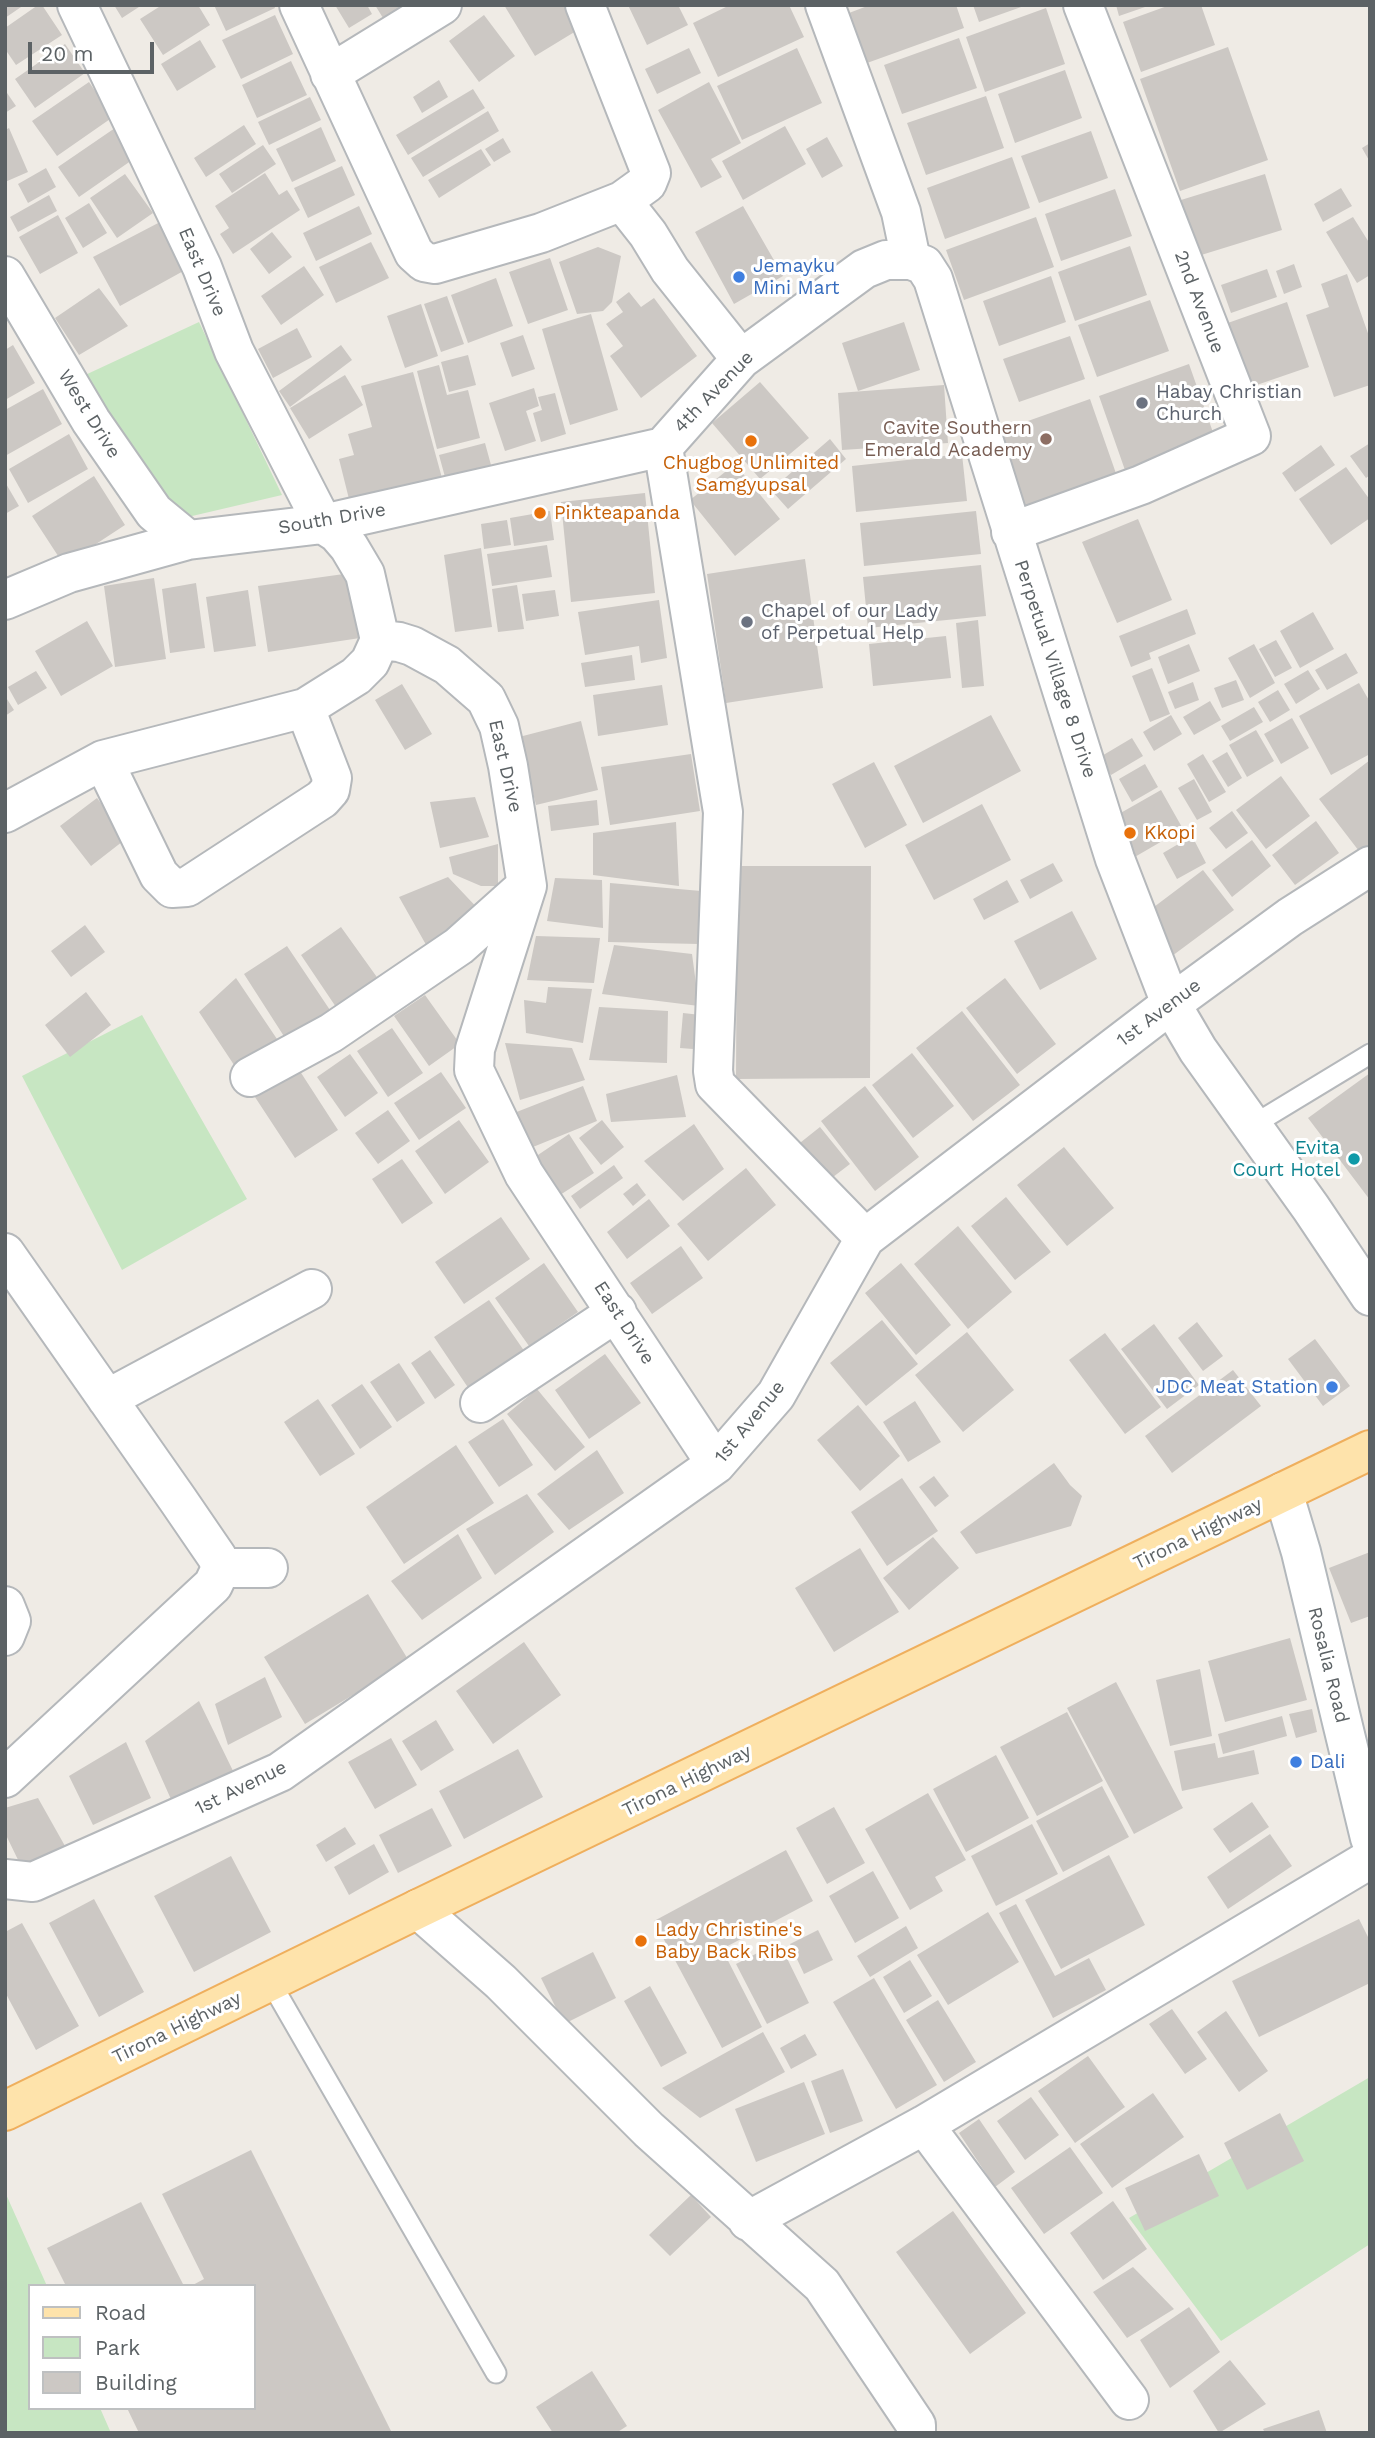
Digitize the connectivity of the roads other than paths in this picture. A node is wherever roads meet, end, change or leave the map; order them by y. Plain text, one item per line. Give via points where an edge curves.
1 (77, 5) edge
2 (299, 5) edge
3 (442, 5) edge
4 (585, 5) edge
5 (825, 5) edge
6 (1083, 5) edge
7 (330, 74) junction
8 (622, 201) junction
9 (911, 260) junction
10 (5, 276) edge
11 (741, 359) junction
12 (663, 447) junction
13 (323, 524) junction
14 (1011, 532) junction
15 (188, 540) junction
16 (5, 600) edge
17 (380, 640) junction
18 (304, 708) junction
19 (103, 760) junction
20 (5, 813) edge
21 (1370, 866) edge
22 (527, 886) junction
23 (1171, 1004) junction
24 (1370, 1054) edge
25 (250, 1077) dead end
26 (1253, 1125) junction
27 (865, 1238) junction
28 (5, 1252) edge
29 (313, 1289) dead end
30 (1370, 1296) edge
31 (617, 1312) junction
32 (107, 1399) junction
33 (480, 1403) dead end
34 (1370, 1450) edge
35 (716, 1464) junction
36 (1283, 1492) junction
37 (221, 1568) junction
38 (268, 1568) dead end
39 (5, 1606) edge
40 (5, 1636) edge
41 (5, 1778) edge
42 (1370, 1838) edge
43 (1370, 1859) edge
44 (5, 1879) edge
45 (418, 1909) junction
46 (271, 1983) junction
47 (5, 2111) edge
48 (924, 2125) junction
49 (748, 2221) junction
50 (496, 2373) dead end
51 (1129, 2400) dead end
52 (916, 2433) edge

1 - 13 street, East Drive via 202,267 234,351
2 - 7 street
3 - 7 street
4 - 8 street via 651,173 647,183
5 - 9 street via 901,212
6 - 14 street, 2nd Avenue via 1251,436 1141,485
7 - 8 street via 414,253 424,262 435,264 541,233
8 - 11 street
9 - 11 street, 4th Avenue via 886,260 864,269
9 - 14 street, Perpetual Village 8 Drive via 924,265 933,279
10 - 15 street, West Drive via 91,422 154,512
11 - 12 street, 4th Avenue
12 - 13 street, South Drive
12 - 27 street via 723,812 715,1084
13 - 15 street, South Drive
13 - 17 street, East Drive via 349,547 365,574
14 - 23 street, Perpetual Village 8 Drive via 1115,859
15 - 16 street, South Drive via 69,573
17 - 18 street via 370,662 356,676
17 - 22 street, East Drive via 412,646 447,665 486,699 505,752
18 - 19 street
18 - 19 street via 332,778 330,790 187,887 172,888 159,875
19 - 20 street
21 - 23 street, 1st Avenue via 1290,917
22 - 25 street via 458,946 331,1033
22 - 31 street, East Drive via 475,1049 474,1070 524,1174
23 - 26 street, Perpetual Village 8 Drive
23 - 27 street, 1st Avenue
24 - 26 lane
26 - 30 street, Perpetual Village 8 Drive
27 - 35 street, 1st Avenue via 776,1395
28 - 32 street
29 - 32 street
31 - 33 street
31 - 35 street, East Drive
32 - 37 street
34 - 36 main road, Tirona Highway
35 - 44 street, 1st Avenue via 280,1772 33,1882
36 - 42 street, Rosalia Road
36 - 45 main road, Tirona Highway
37 - 38 street
37 - 41 street via 213,1585
39 - 40 street via 11,1621
43 - 48 street
45 - 46 main road, Tirona Highway
45 - 49 street via 501,1982
46 - 47 main road, Tirona Highway
46 - 50 lane
48 - 49 street
48 - 51 street
49 - 52 street via 822,2285 916,2425

